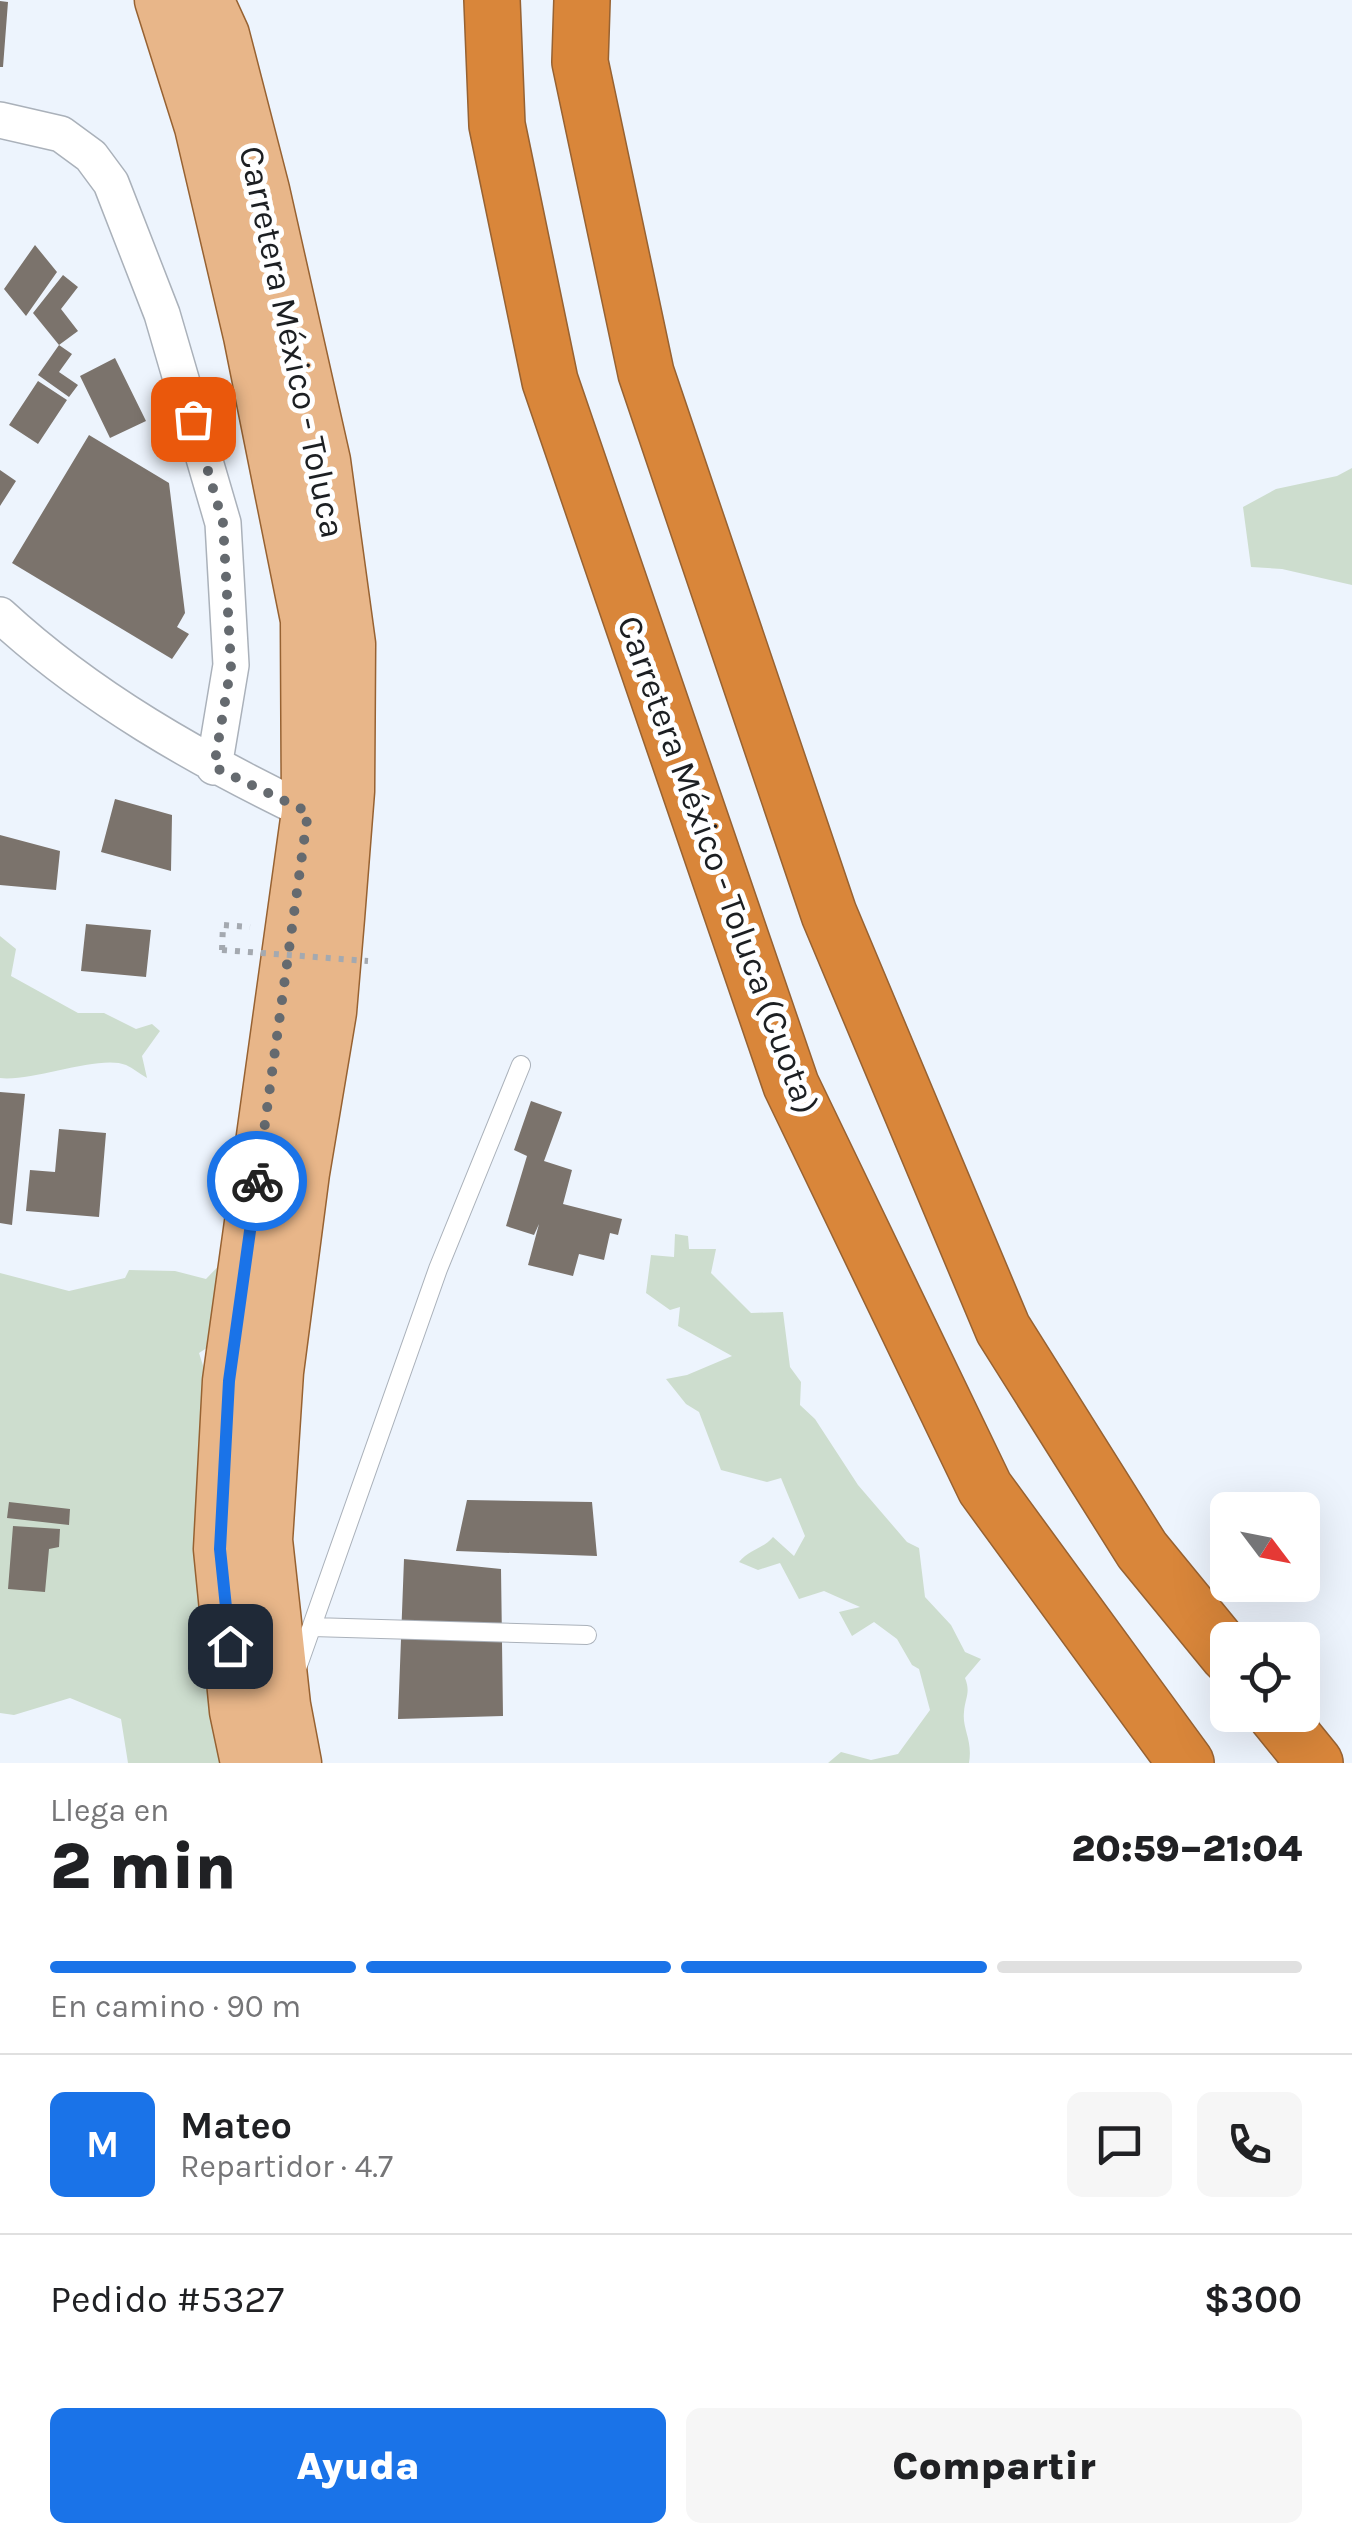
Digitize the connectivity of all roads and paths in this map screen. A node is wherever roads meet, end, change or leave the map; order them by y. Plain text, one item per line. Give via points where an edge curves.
1 (161, 0) edge
2 (207, 0) edge
3 (492, 0) edge
4 (582, 0) edge
5 (0, 120) edge
6 (0, 615) edge
7 (214, 767) junction
8 (308, 812) junction
9 (222, 950) dead end
10 (368, 961) dead end
11 (520, 1065) dead end
12 (312, 1628) junction
13 (1210, 1633) edge
14 (587, 1635) dead end
15 (284, 1704) junction
16 (1290, 1732) edge
17 (247, 1763) edge
18 (295, 1763) edge
19 (1186, 1763) edge
20 (1315, 1763) edge

1 - 8 main road, Carretera México - Toluca via 219,203 307,620
2 - 15 main road, Carretera México - Toluca via 223,35 264,190 324,461 349,644 348,792 330,1012 281,1336 268,1502
3 - 19 highway, Carretera México - Toluca (Cuota) via 498,125 550,381 791,1085 985,1488
4 - 13 highway via 580,62 646,374 830,914 1003,1329 1142,1550
5 - 7 street via 60,134 91,156 111,183 162,314 223,523 231,666
6 - 7 street via 125,711
7 - 8 street
8 - 17 main road, Carretera México - Toluca via 229,1381 220,1549
9 - 10 path, bridge
11 - 12 lane via 438,1269
12 - 14 lane
12 - 15 lane
15 - 18 main road, Carretera México - Toluca
16 - 20 highway

